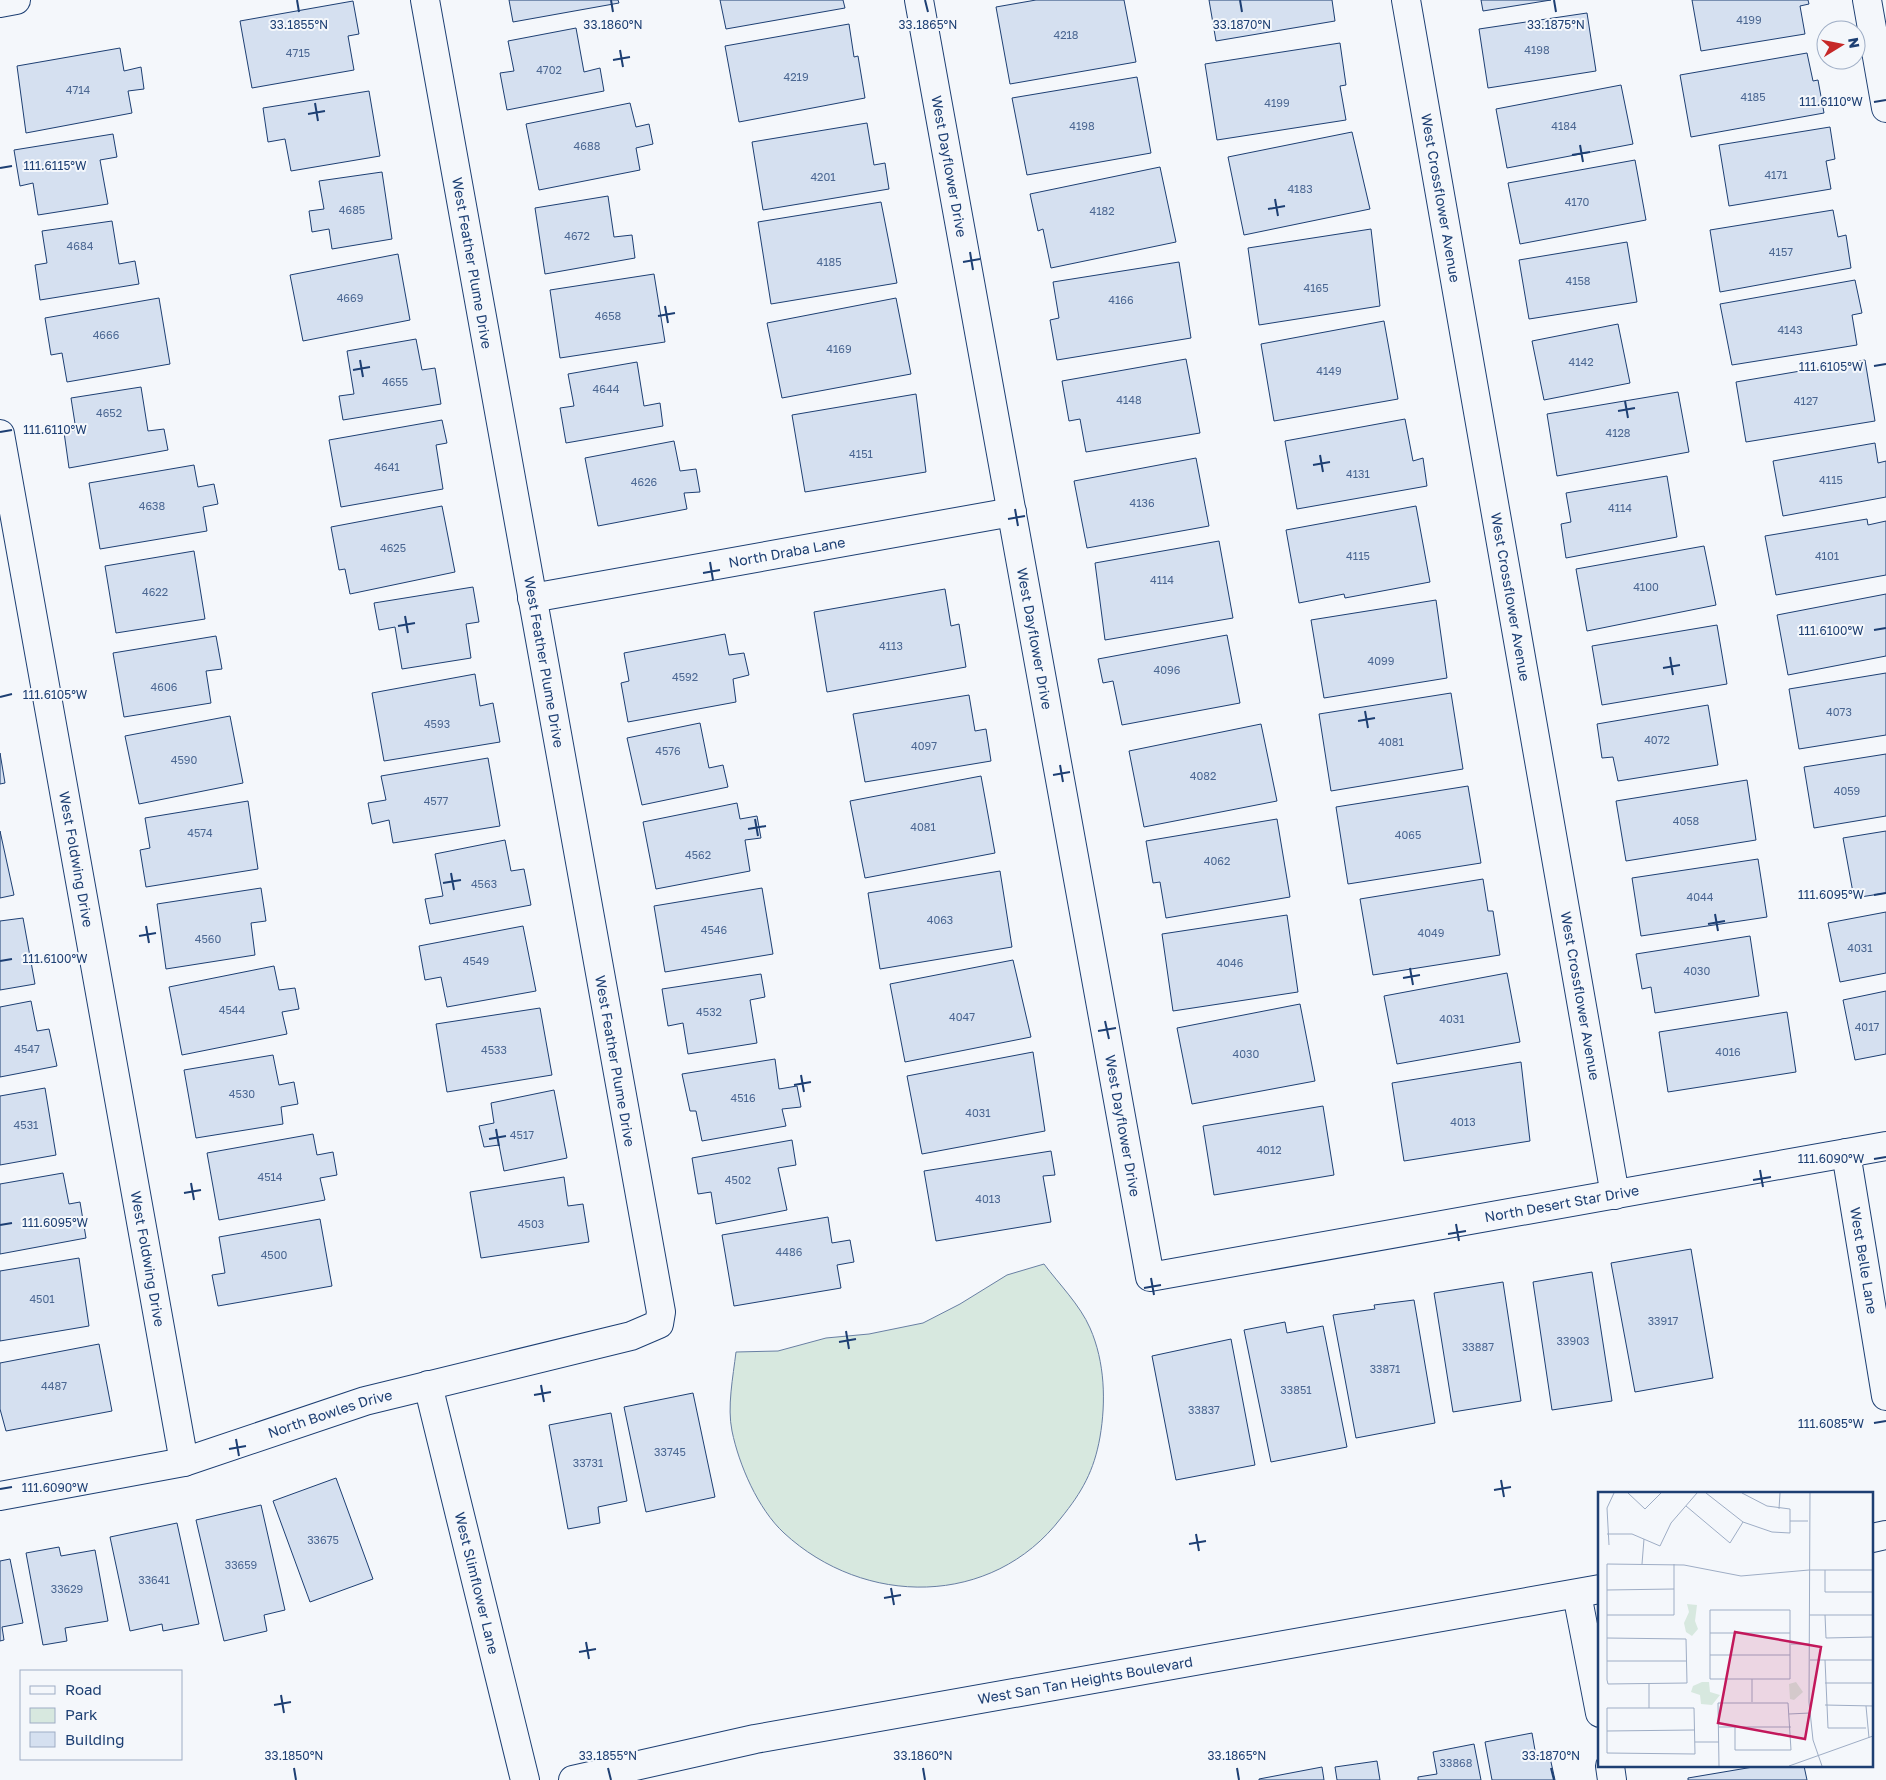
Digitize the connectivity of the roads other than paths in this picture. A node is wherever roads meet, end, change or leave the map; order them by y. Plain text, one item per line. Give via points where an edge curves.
1 (16, 0) edge
2 (424, 0) edge
3 (919, 0) edge
4 (1406, 0) edge
5 (1867, 0) edge
6 (0, 3) edge
7 (1886, 108) edge
8 (0, 434) edge
9 (1012, 512) junction
10 (532, 598) junction
11 (1886, 1146) edge
12 (1846, 1153) junction
13 (1615, 1195) junction
14 (1150, 1277) joint
15 (659, 1324) joint
16 (428, 1385) junction
17 (1886, 1396) edge
18 (184, 1462) junction
19 (0, 1496) edge
20 (1588, 1591) edge
21 (1598, 1693) edge
22 (526, 1780) edge
23 (574, 1780) edge

1 - 6 street
2 - 10 street, West Feather Plume Drive
3 - 9 street, West Dayflower Drive
4 - 13 street, West Crossflower Avenue
5 - 7 street
8 - 18 street, West Foldwing Drive
9 - 10 street, North Draba Lane
9 - 14 street, West Dayflower Drive
10 - 15 street, West Feather Plume Drive via 661,1312
11 - 12 street, North Desert Star Drive
12 - 13 street, North Desert Star Drive
12 - 17 street, West Belle Lane
13 - 14 street, North Desert Star Drive
15 - 16 street, North Bowles Drive via 631,1336
16 - 18 street, North Bowles Drive via 364,1401
16 - 22 street, West Slimflower Lane
18 - 19 street, North Bowles Drive
20 - 21 street
20 - 23 street, West San Tan Heights Boulevard via 756,1739

